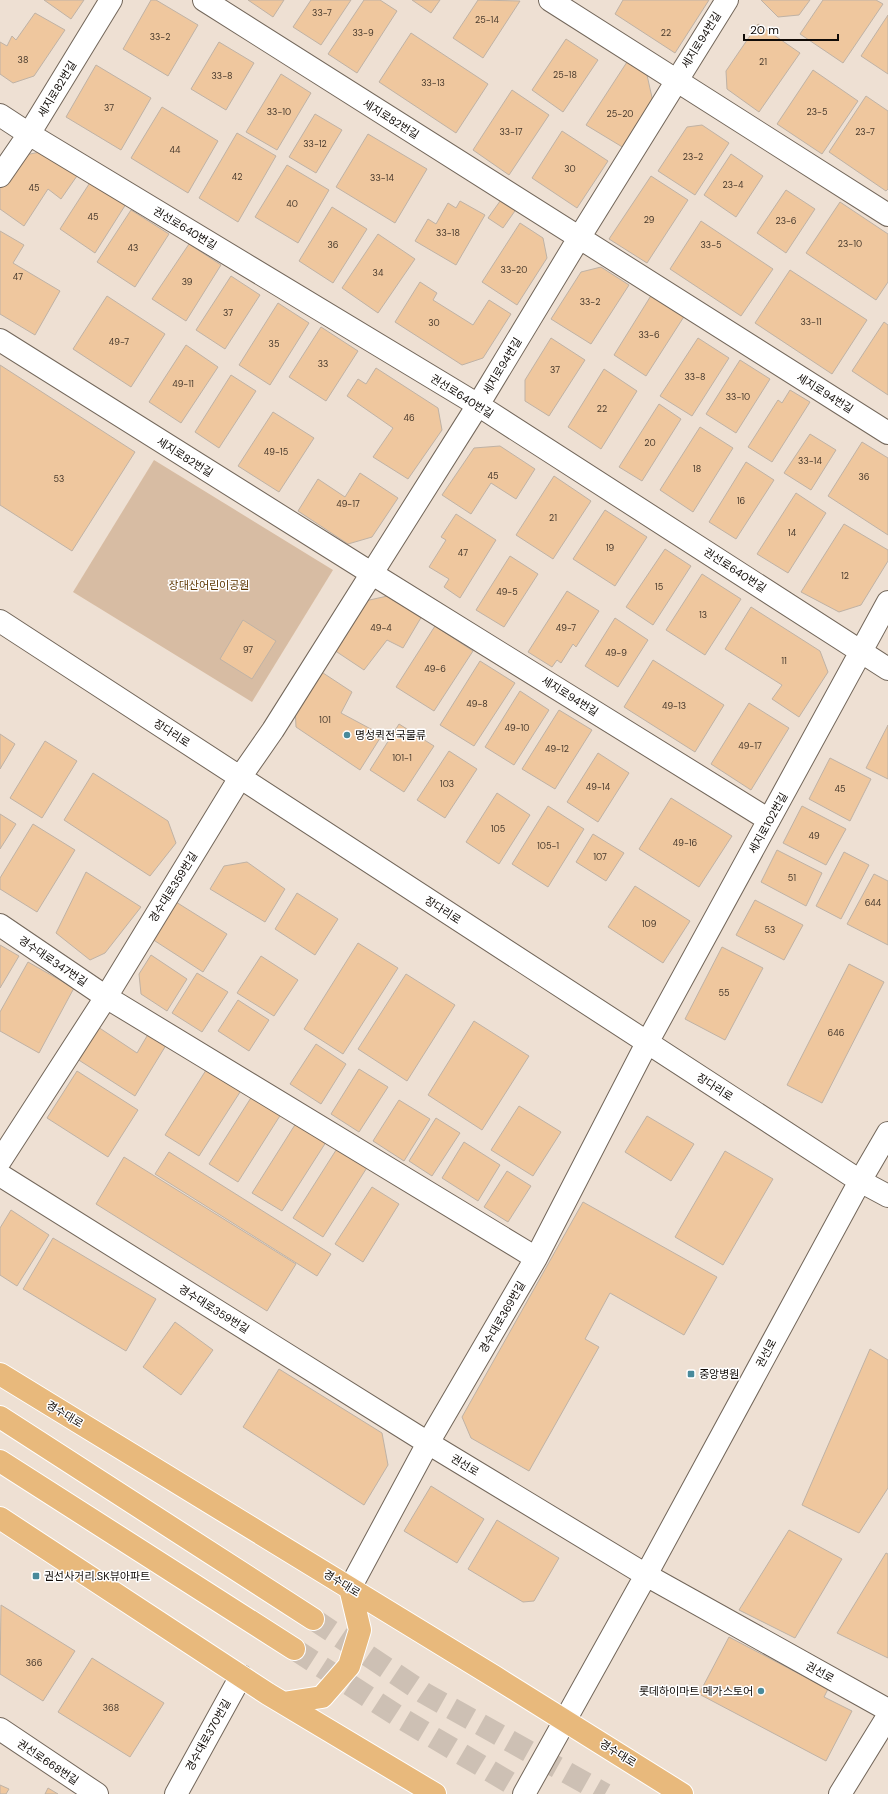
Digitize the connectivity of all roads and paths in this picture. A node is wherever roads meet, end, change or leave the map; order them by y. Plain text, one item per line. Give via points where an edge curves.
1 (111, 0) edge
2 (204, 0) edge
3 (550, 0) edge
4 (727, 0) edge
5 (676, 80) junction
6 (0, 115) edge
7 (29, 134) junction
8 (0, 176) edge
9 (888, 215) edge
10 (579, 238) junction
11 (0, 340) edge
12 (478, 405) junction
13 (888, 433) edge
14 (371, 573) junction
15 (888, 602) edge
16 (0, 621) edge
17 (861, 652) junction
18 (888, 669) edge
19 (241, 776) junction
20 (770, 820) junction
21 (0, 924) edge
22 (106, 997) junction
23 (647, 1043) junction
24 (888, 1132) edge
25 (0, 1161) edge
26 (0, 1175) edge
27 (860, 1181) junction
28 (888, 1196) edge
29 (536, 1258) junction
30 (0, 1374) edge
31 (0, 1417) edge
32 (428, 1443) junction
33 (0, 1461) edge
34 (0, 1518) edge
35 (646, 1575) junction
36 (350, 1588) junction
37 (313, 1618) tunnel mouth
38 (294, 1649) tunnel mouth
39 (241, 1676) junction
40 (283, 1703) junction
41 (888, 1710) edge
42 (888, 1716) edge
43 (564, 1719) junction
44 (0, 1730) edge
45 (97, 1794) edge
46 (176, 1794) edge
47 (435, 1794) edge
48 (524, 1794) edge
49 (682, 1794) edge
50 (840, 1794) edge

1 - 7 street, 세지로82번길
2 - 10 street, 세지로82번길
3 - 5 street
4 - 5 street, 세지로94번길
5 - 9 street, 세지로94번길
5 - 10 street, 세지로94번길
6 - 7 street, 권선로640번길
7 - 8 street, 세지로82번길
7 - 12 street, 권선로640번길
10 - 12 street, 세지로94번길
10 - 13 street, 세지로94번길
11 - 14 street, 세지로82번길
12 - 14 street, 세지로94번길
12 - 17 street, 권선로640번길
14 - 19 street, 세지로94번길
14 - 20 street, 세지로94번길
15 - 17 street, 세지로102번길
16 - 19 street, 장다리로
17 - 18 street, 권선로640번길
17 - 20 street, 세지로102번길
19 - 22 street, 경수대로359번길
19 - 23 street, 장다리로
20 - 23 street, 세지로102번길
21 - 22 street, 경수대로347번길
22 - 25 street, 경수대로359번길
22 - 29 street
23 - 27 street, 장다리로
23 - 29 street, 경수대로369번길
24 - 27 street, 권선로
26 - 32 street, 경수대로359번길
27 - 28 street, 장다리로
27 - 35 street, 권선로
29 - 32 street, 경수대로369번길
30 - 36 main road, 경수대로
31 - 37 main road
32 - 35 street, 권선로
32 - 36 street, 경수대로369번길
33 - 38 main road
34 - 39 main road
35 - 41 street, 권선로
35 - 43 street, 권선로
36 - 40 main road via 360,1630 349,1666 322,1697
36 - 43 main road, 경수대로
39 - 40 main road
39 - 46 street, 경수대로370번길
40 - 47 main road
42 - 50 street
43 - 48 street, 권선로
43 - 49 main road, 경수대로
44 - 45 street, 권선로668번길

